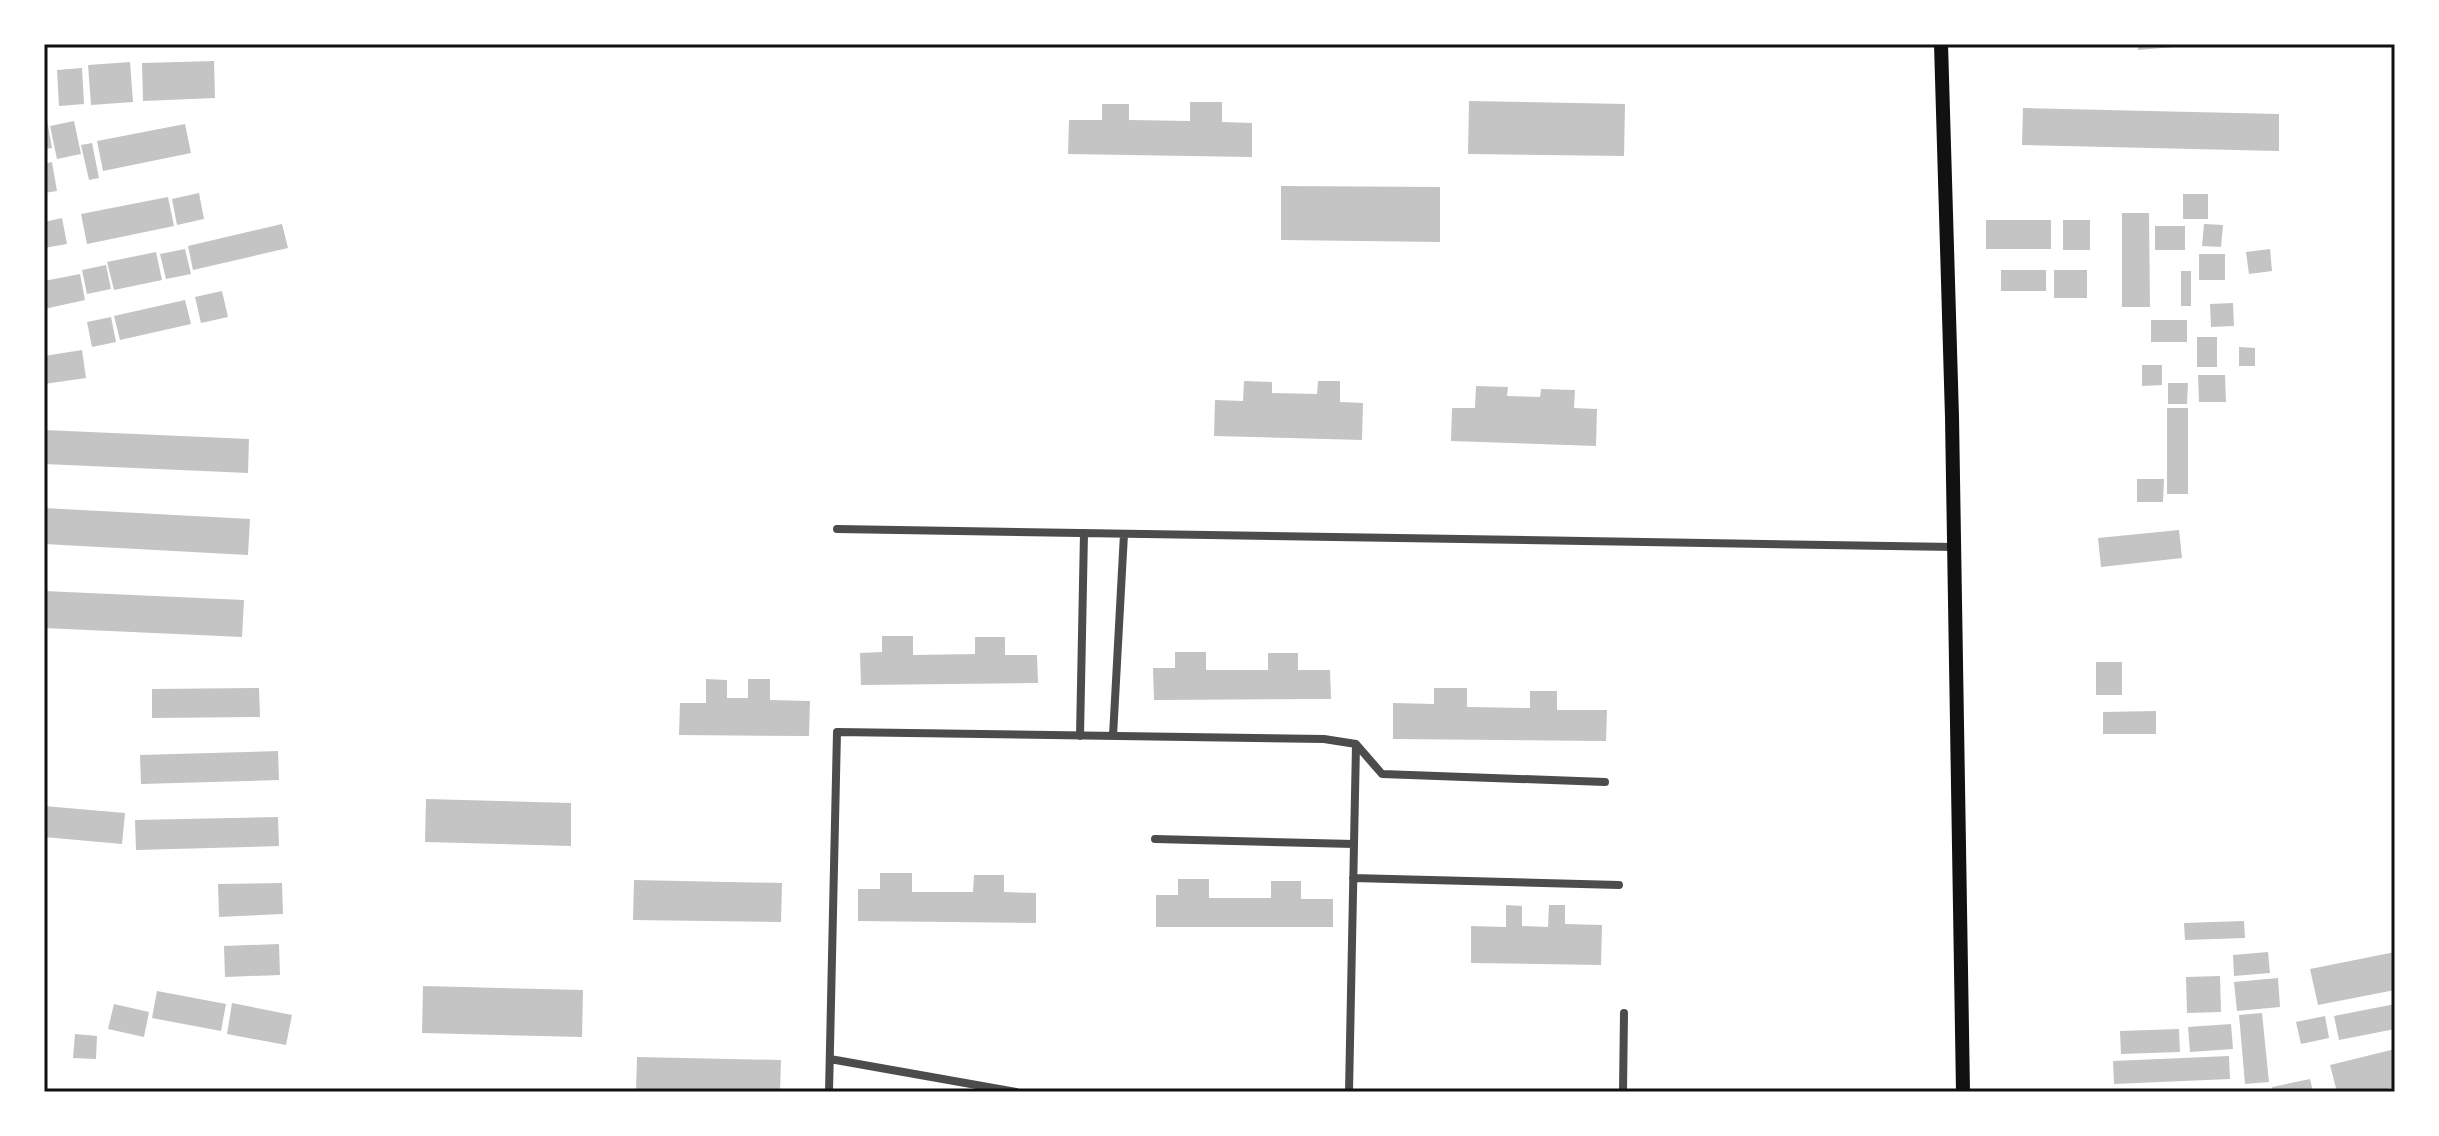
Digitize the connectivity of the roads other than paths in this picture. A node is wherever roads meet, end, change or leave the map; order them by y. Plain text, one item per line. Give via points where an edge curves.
1 (1941, 44) edge
2 (837, 529) dead end
3 (1084, 533) junction
4 (1124, 534) junction
5 (1954, 547) junction
6 (1080, 736) junction
7 (1113, 736) junction
8 (1356, 744) junction
9 (1605, 782) dead end
10 (1155, 839) dead end
11 (1354, 844) junction
12 (1353, 878) junction
13 (1619, 885) dead end
14 (1624, 1013) dead end
15 (830, 1059) junction
16 (829, 1092) edge
17 (1016, 1092) edge
18 (1349, 1092) edge
19 (1623, 1092) edge
20 (1963, 1092) edge

1 - 5 main road
2 - 3 street
3 - 4 street
3 - 6 street
4 - 5 street
4 - 7 street
5 - 20 main road
6 - 7 street
6 - 15 street via 837,732
7 - 8 street
8 - 9 street via 1382,774
8 - 11 street
10 - 11 street
11 - 12 street
12 - 13 street
12 - 18 street
14 - 19 street
15 - 16 street
15 - 17 street

